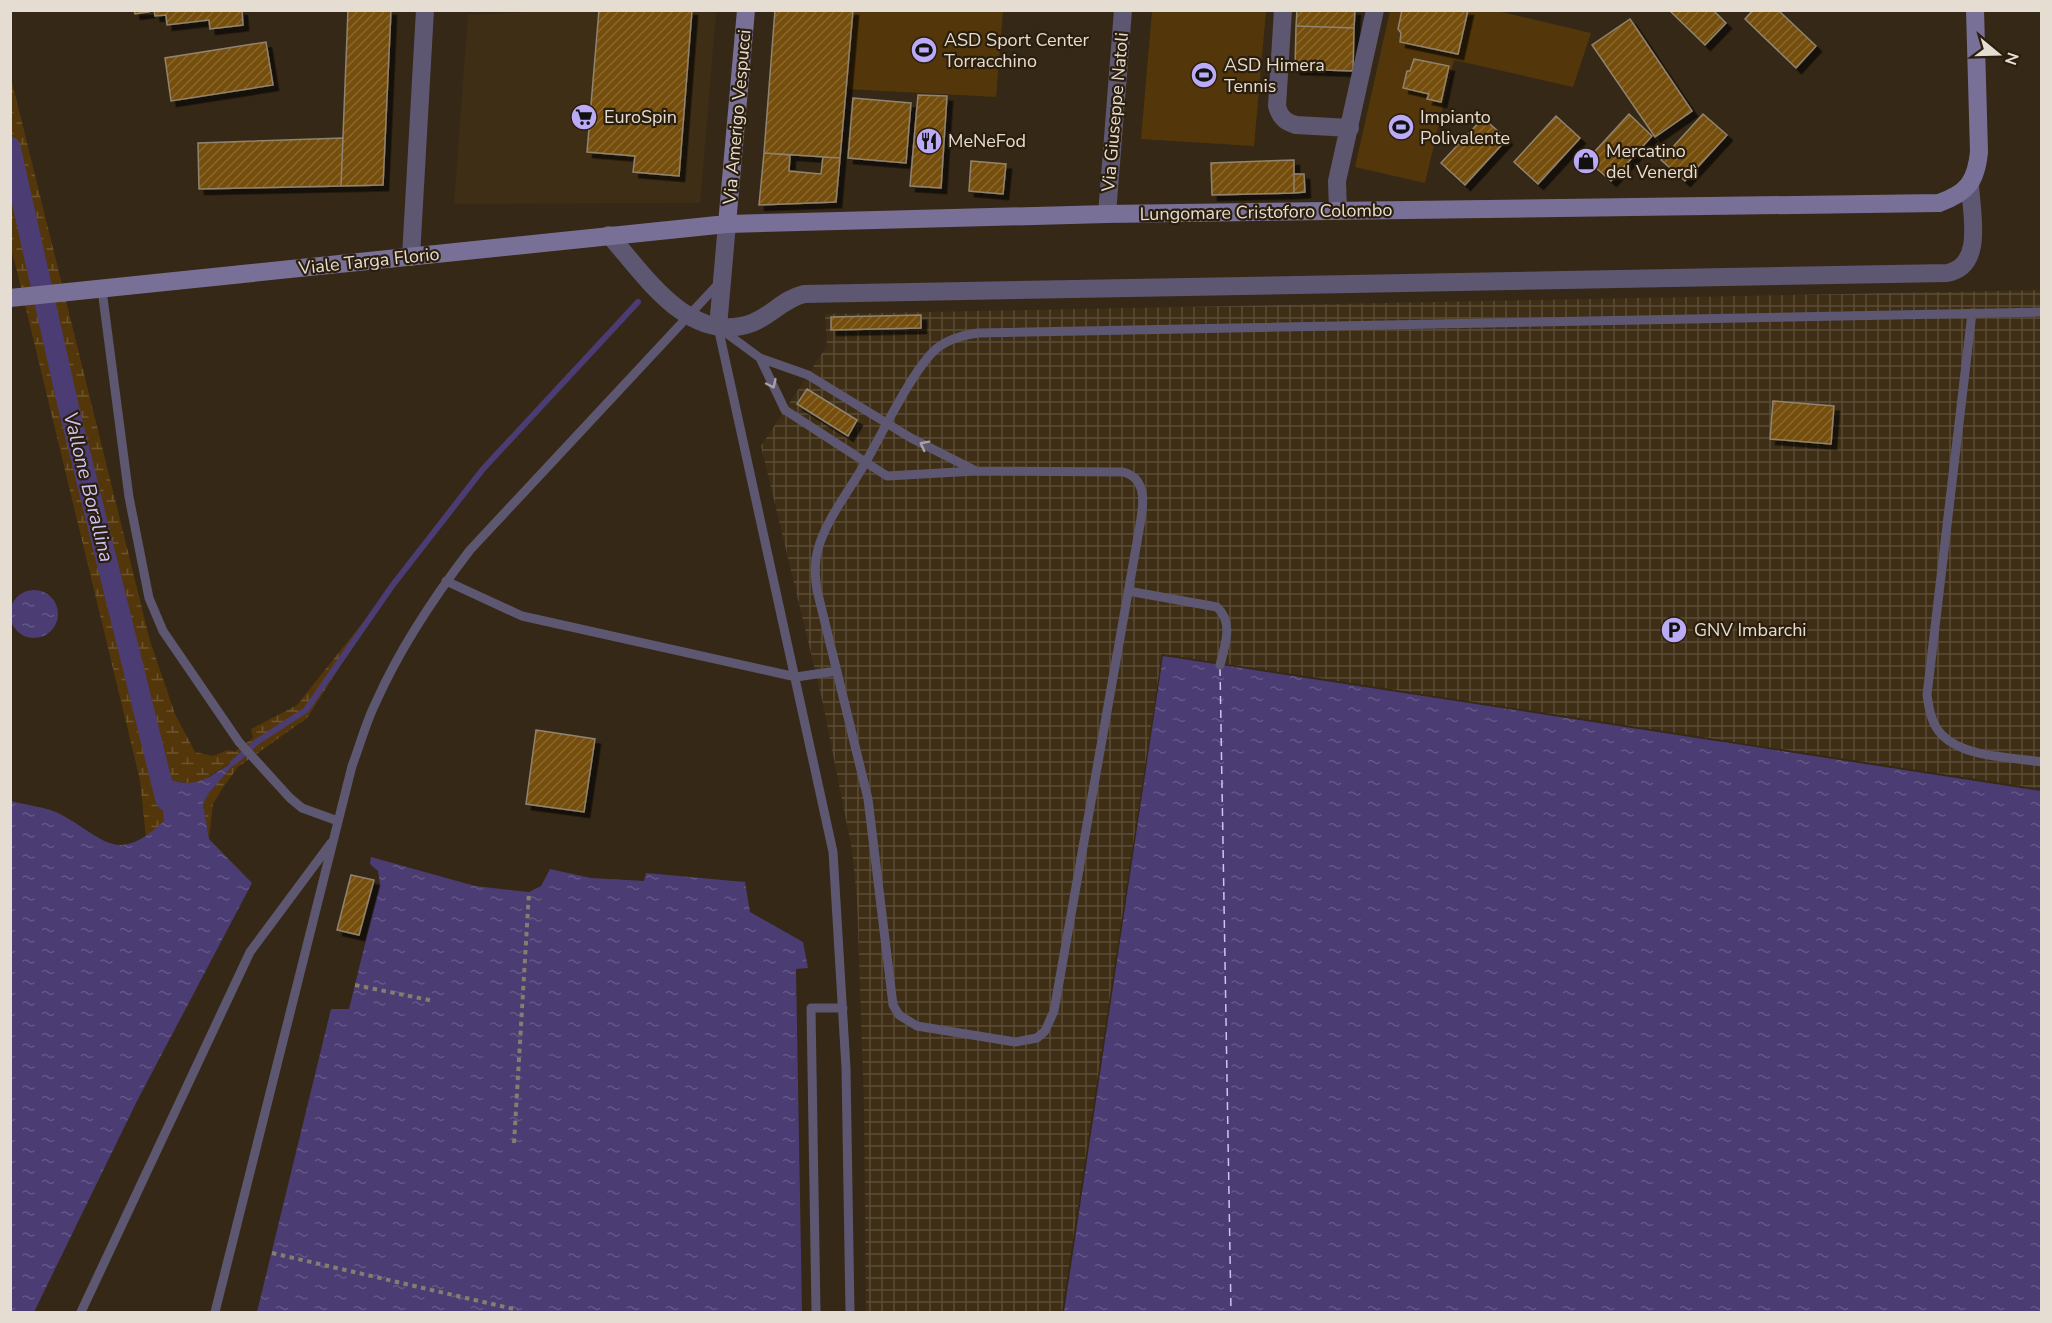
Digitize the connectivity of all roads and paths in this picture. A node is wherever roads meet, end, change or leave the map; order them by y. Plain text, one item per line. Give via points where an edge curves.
1 (425, 10) edge
2 (746, 10) edge
3 (1123, 10) edge
4 (1283, 10) edge
5 (1375, 10) edge
6 (1975, 10) edge
7 (1350, 128) junction
8 (1970, 184) junction
9 (1338, 212) junction
10 (1107, 214) junction
11 (727, 224) junction
12 (609, 235) junction
13 (411, 257) junction
14 (722, 279) junction
15 (102, 290) junction
16 (11, 298) edge
17 (2042, 312) edge
18 (1972, 313) junction
19 (687, 316) junction
20 (718, 327) junction
21 (760, 358) junction
22 (888, 424) junction
23 (866, 462) junction
24 (976, 471) junction
25 (446, 581) junction
26 (1128, 591) junction
27 (1220, 665) dead end
28 (837, 671) junction
29 (796, 677) junction
30 (2042, 762) edge
31 (338, 821) junction
32 (334, 839) junction
33 (529, 892) dead end
34 (355, 985) dead end
35 (434, 1001) dead end
36 (843, 1008) junction
37 (514, 1143) dead end
38 (272, 1253) dead end
39 (518, 1310) dead end
40 (81, 1312) edge
41 (215, 1312) edge
42 (816, 1312) edge
43 (850, 1312) edge

1 - 13 street
2 - 11 street, Via Amerigo Vespucci
3 - 10 street, Via Giuseppe Natoli
4 - 7 street via 1276,106 1279,113 1296,125
5 - 7 street
6 - 8 street via 1979,152 1978,170
7 - 9 street via 1337,181
8 - 9 street, Lungomare Cristoforo Colombo via 1957,196 1939,202
8 - 20 street via 1971,254 1962,267 1947,273 804,294 750,324
9 - 10 street, Lungomare Cristoforo Colombo
10 - 11 street, Lungomare Cristoforo Colombo
11 - 12 street, Viale Targa Florio
11 - 14 street
12 - 13 street, Viale Targa Florio
12 - 19 street
13 - 15 street, Viale Targa Florio
14 - 19 lane
14 - 20 street
15 - 16 street, Viale Targa Florio
15 - 31 lane via 129,497 149,598 163,631 256,761 302,808
17 - 18 lane
18 - 22 lane via 978,333 948,341 926,359
18 - 30 lane via 1927,695 1931,716 1941,734 1954,744 1975,752
19 - 20 street
19 - 25 lane via 470,550
20 - 21 lane
20 - 29 lane
21 - 22 lane via 808,375
21 -> 23 lane via 784,410
22 - 23 lane
24 -> 22 lane
23 - 24 lane via 887,476
23 - 28 lane via 824,532 814,569
24 - 26 lane via 1123,472 1135,477 1143,496
25 - 29 lane via 522,616
25 - 31 lane via 402,650 375,702
26 - 27 lane via 1217,607 1228,626
26 - 28 lane via 1054,1011 1046,1031 1026,1042 917,1026 899,1015 893,1005 868,799
28 - 29 lane
29 - 36 lane via 833,852
31 - 32 lane
32 - 40 lane via 250,952
32 - 41 lane
33 - 37 path
34 - 35 path
36 - 42 lane via 811,1008
36 - 43 lane
38 - 39 path

